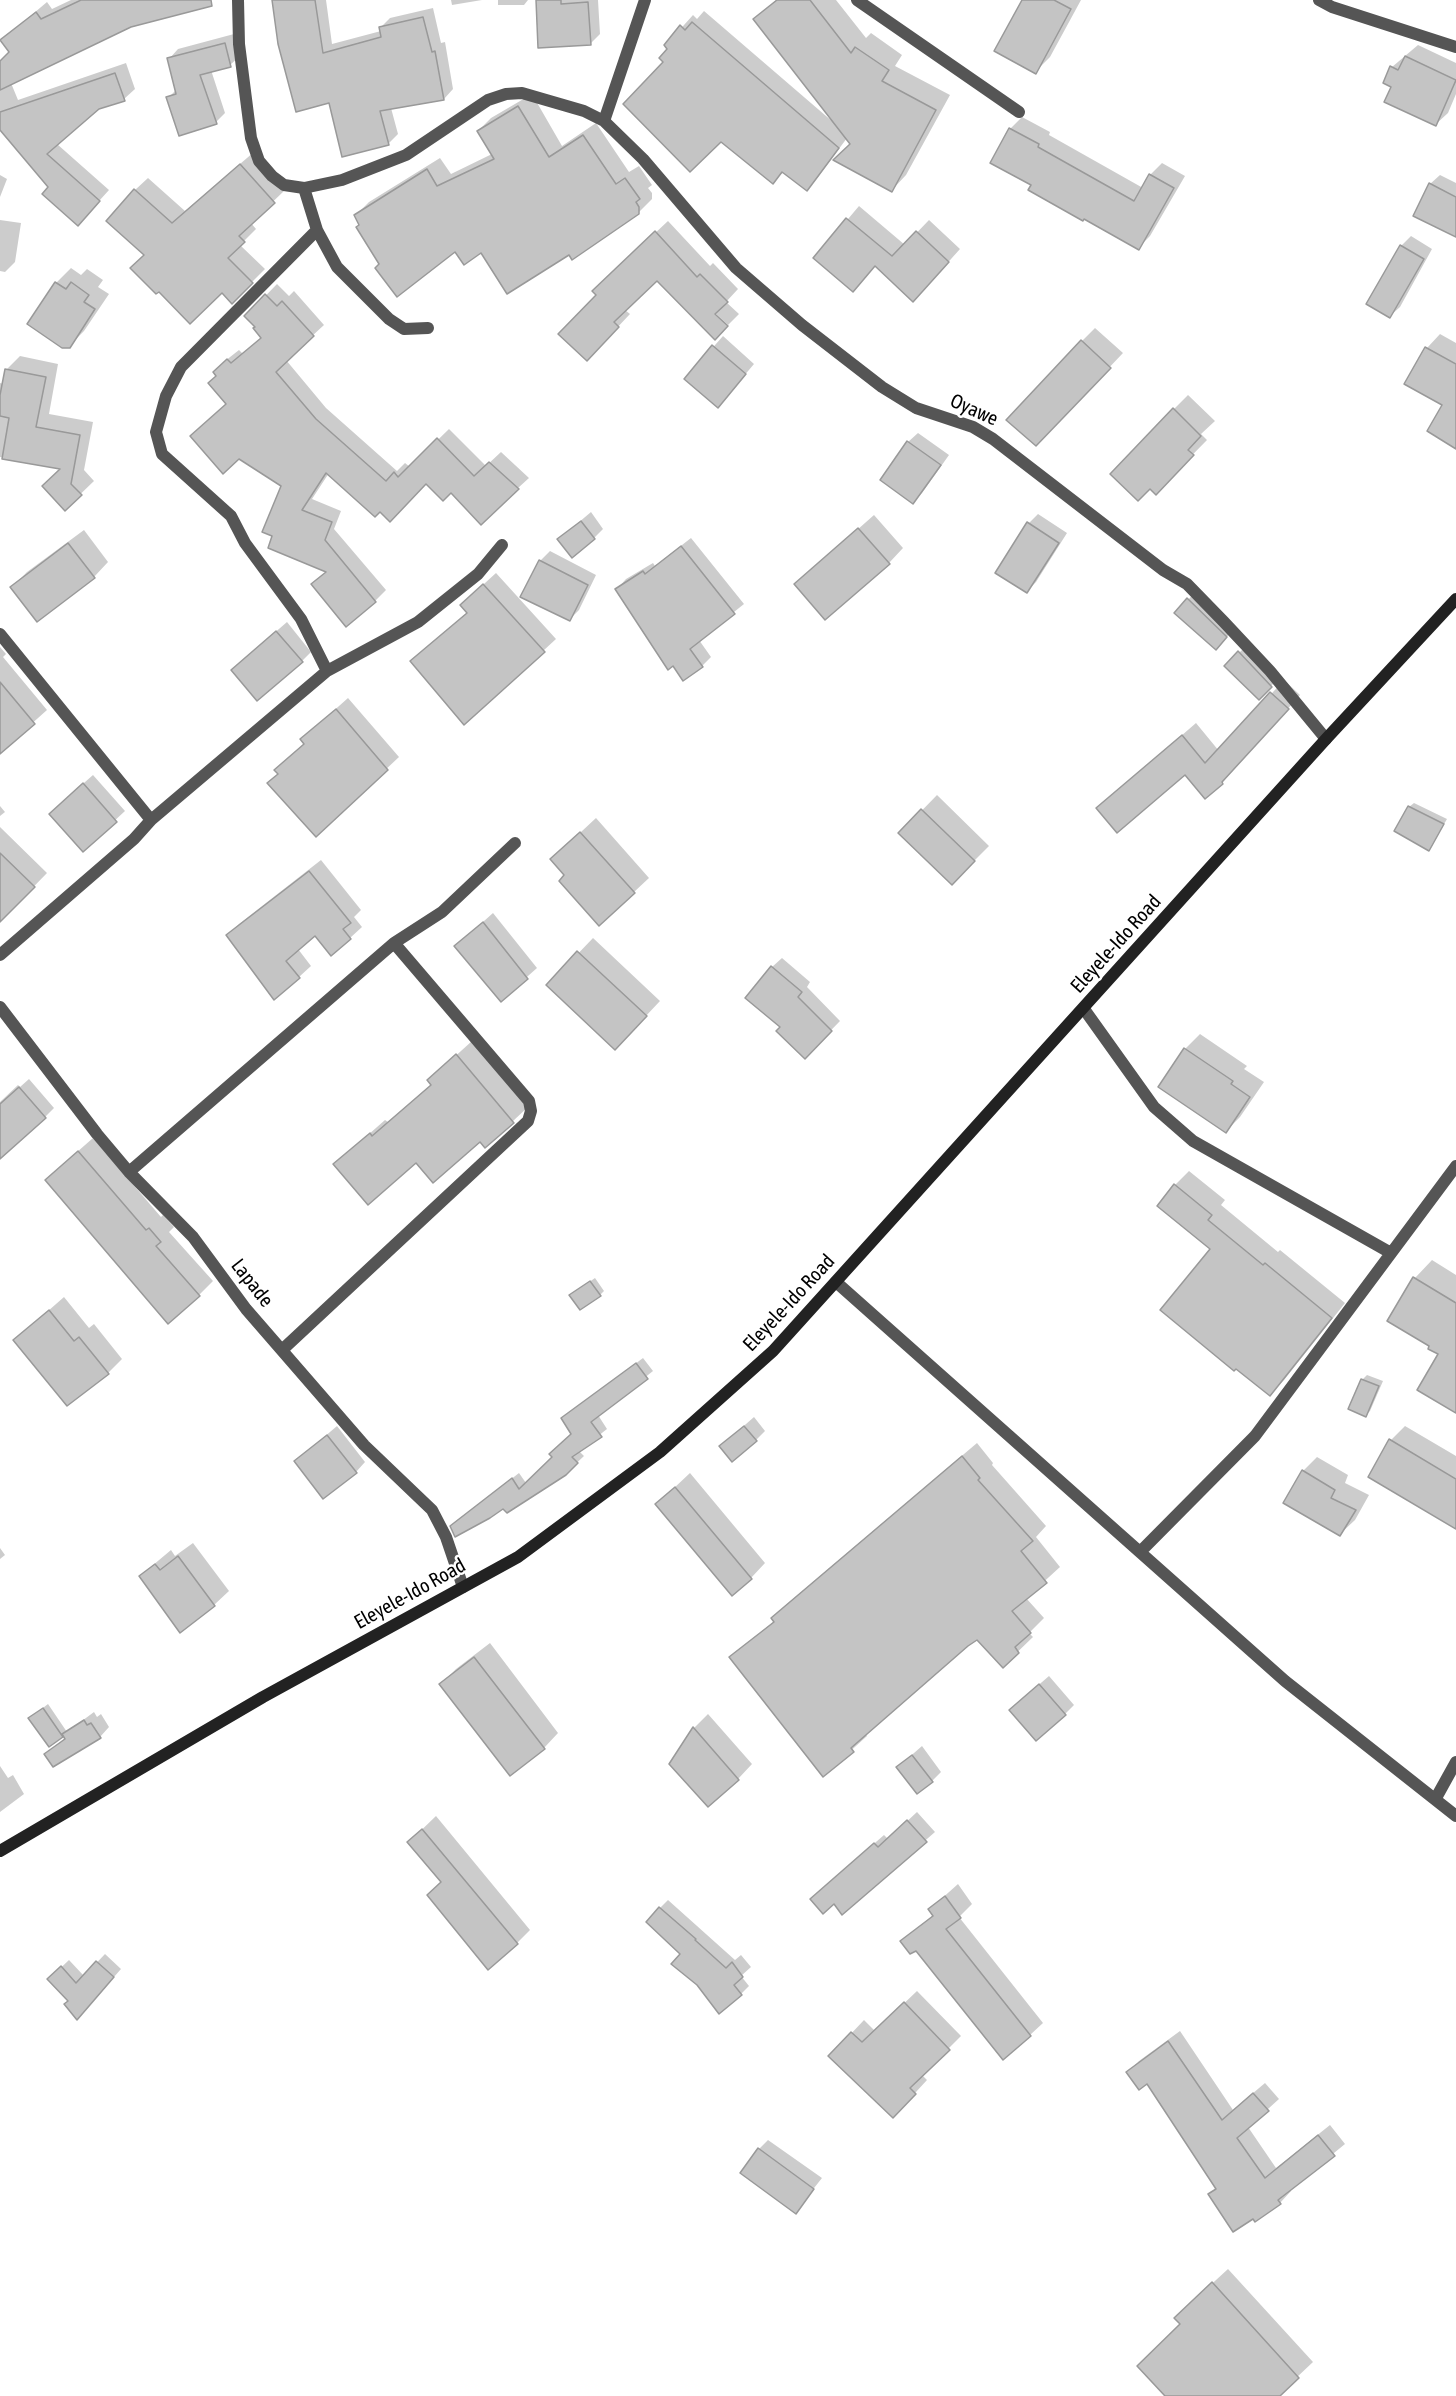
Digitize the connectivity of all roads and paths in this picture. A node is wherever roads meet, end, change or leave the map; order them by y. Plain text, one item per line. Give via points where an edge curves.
1 (238, 0) edge
2 (645, 0) edge
3 (857, 0) edge
4 (1319, 0) edge
5 (1456, 47) edge
6 (1019, 112) dead end
7 (604, 121) junction
8 (304, 188) junction
9 (317, 230) junction
10 (428, 328) dead end
11 (502, 545) dead end
12 (1456, 599) edge
13 (0, 634) edge
14 (327, 671) junction
15 (1326, 739) junction
16 (151, 820) junction
17 (515, 843) dead end
18 (394, 943) junction
19 (0, 955) edge
20 (0, 1007) edge
21 (1084, 1009) junction
22 (1456, 1166) edge
23 (129, 1172) junction
24 (1391, 1253) junction
25 (836, 1282) junction
26 (282, 1350) junction
27 (1140, 1552) junction
28 (463, 1587) junction
29 (1456, 1762) edge
30 (1436, 1798) junction
31 (1456, 1816) edge
32 (0, 1851) edge

1 - 8 street via 239,44 251,138 259,161 284,185
2 - 7 street
3 - 6 street
4 - 5 street
7 - 8 street via 584,111 522,93 506,94 488,100 406,155 342,180
7 - 15 street, Oyawe via 643,159 736,268 802,325 882,387 916,408 973,427 993,439 1163,570 1187,584 1270,671
8 - 9 street
9 - 10 street via 337,267 389,319 404,329
9 - 14 street via 181,366 166,396 156,432 162,454 231,516 245,543 301,619
11 - 14 street via 478,574 418,622
12 - 15 main road, Eleyele-Ido Road
13 - 16 street
14 - 16 street
15 - 21 main road, Eleyele-Ido Road
16 - 19 street
17 - 18 street via 442,912
18 - 23 street
18 - 26 street via 529,1101 531,1111 528,1120
20 - 23 street, Lapade
21 - 24 street via 1154,1107 1192,1141
21 - 25 main road, Eleyele-Ido Road
22 - 24 street
23 - 26 street, Lapade via 193,1237
24 - 27 street via 1255,1436
25 - 27 street
25 - 28 main road, Eleyele-Ido Road via 773,1351 660,1452 518,1557
26 - 28 street, Lapade via 364,1445 432,1510
27 - 30 street via 1285,1681
28 - 32 main road, Eleyele-Ido Road via 263,1697
29 - 30 street
30 - 31 street

